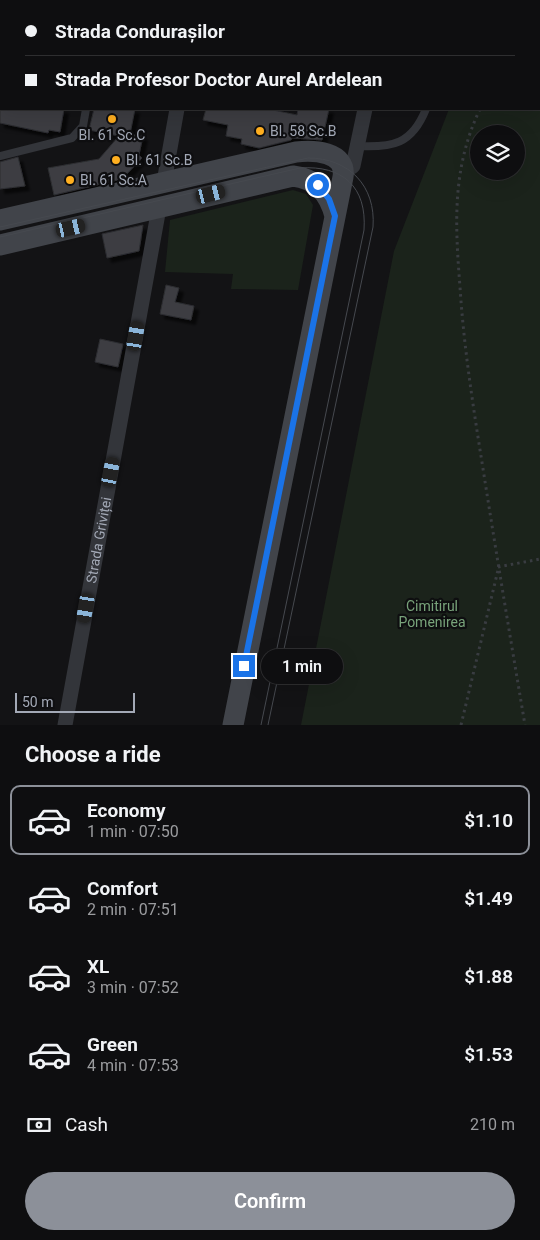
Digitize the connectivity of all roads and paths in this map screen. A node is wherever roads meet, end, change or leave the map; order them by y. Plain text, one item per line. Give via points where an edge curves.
1 (86, 110) edge
2 (177, 110) edge
3 (365, 110) edge
4 (426, 110) edge
5 (480, 110) edge
6 (357, 146) junction
7 (322, 152) junction
8 (0, 156) edge
9 (344, 172) junction
10 (164, 182) junction
11 (159, 208) junction
12 (335, 216) junction
13 (0, 220) edge
14 (0, 245) edge
15 (540, 559) edge
16 (498, 567) junction
17 (65, 725) edge
18 (233, 725) edge
19 (461, 725) edge
20 (525, 725) edge

1 - 8 lane via 83,126 72,138
2 - 10 street
3 - 6 street
4 - 6 lane via 417,129 400,142 382,147
5 - 16 path via 460,173 455,222 469,383
6 - 7 street
6 - 9 street via 348,152
7 - 9 main road via 340,162
7 - 10 main road via 296,152
9 - 12 main road
10 - 13 main road
11 - 12 main road via 293,176 310,180 322,188
11 - 14 main road
11 - 17 street, Strada Griviței
12 - 18 main road
15 - 16 path
16 - 19 path
16 - 20 path

